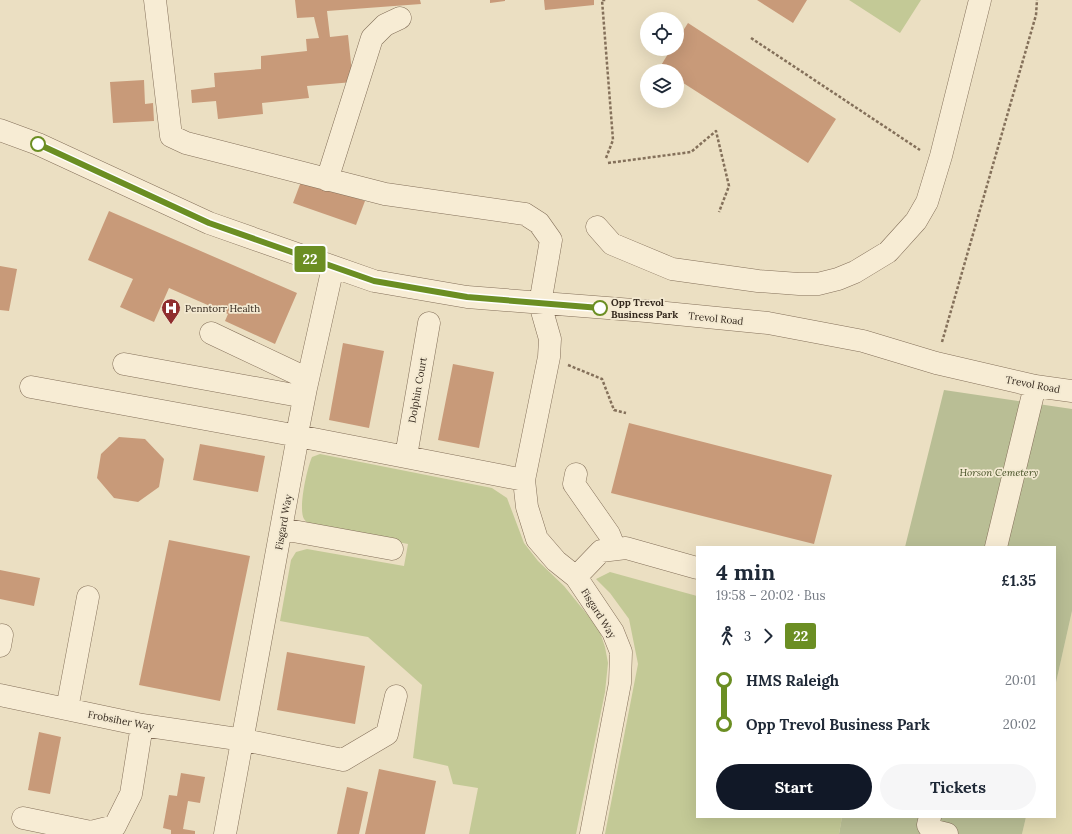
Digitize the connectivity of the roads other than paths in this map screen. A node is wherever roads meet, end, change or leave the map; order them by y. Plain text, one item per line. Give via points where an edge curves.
1 (155, 0) edge
2 (980, 0) edge
3 (400, 18) dead end
4 (0, 130) edge
5 (327, 180) junction
6 (597, 227) dead end
7 (333, 267) junction
8 (540, 304) junction
9 (429, 323) dead end
10 (211, 333) dead end
11 (124, 364) dead end
12 (307, 384) junction
13 (1036, 386) junction
14 (31, 387) dead end
15 (1072, 391) edge
16 (298, 430) junction
17 (406, 456) junction
18 (576, 474) dead end
19 (524, 480) junction
20 (282, 529) junction
21 (996, 546) edge
22 (392, 549) dead end
23 (614, 549) junction
24 (696, 568) edge
25 (576, 577) junction
26 (88, 597) dead end
27 (0, 695) edge
28 (396, 696) dead end
29 (67, 709) junction
30 (142, 725) junction
31 (244, 740) junction
32 (23, 818) dead end
33 (930, 818) edge
34 (225, 834) edge
35 (591, 834) edge
36 (947, 834) edge

1 - 5 street via 171,136 186,143
2 - 6 street via 927,202 916,221 888,252 855,272 818,284 758,281 672,268 612,244
3 - 5 street via 385,25 372,38
4 - 7 street, Trevol Road via 38,144 209,223
5 - 8 street via 385,194 525,214 539,223 551,240
7 - 8 street, Trevol Road via 382,283 467,297
7 - 12 street, Fisgard Way
8 - 13 street, Trevol Road via 768,323 863,341 936,363
8 - 19 street, Fisgard Way via 550,339 549,357
9 - 17 street, Dolphin Court
10 - 12 street
11 - 12 street via 294,395 301,393
12 - 16 street, Fisgard Way
13 - 15 street, Trevol Road
13 - 21 street
14 - 16 street
16 - 17 street
16 - 20 street, Fisgard Way
17 - 19 street
18 - 23 street via 574,484 608,534
19 - 25 street, Fisgard Way via 527,507 537,539 556,561
20 - 22 street
20 - 31 street, Fisgard Way
23 - 24 street via 626,548
23 - 25 street via 601,552
25 - 35 street, Fisgard Way via 613,632 621,652 620,683
26 - 29 street
27 - 29 street, Frobsiher Way
28 - 31 street, Frobsiher Way via 387,734 343,760
29 - 30 street, Frobsiher Way
30 - 31 street, Frobsiher Way
30 - 32 street via 131,794 115,826 91,832
31 - 34 street, Fisgard Way
33 - 36 street via 928,825 931,830

